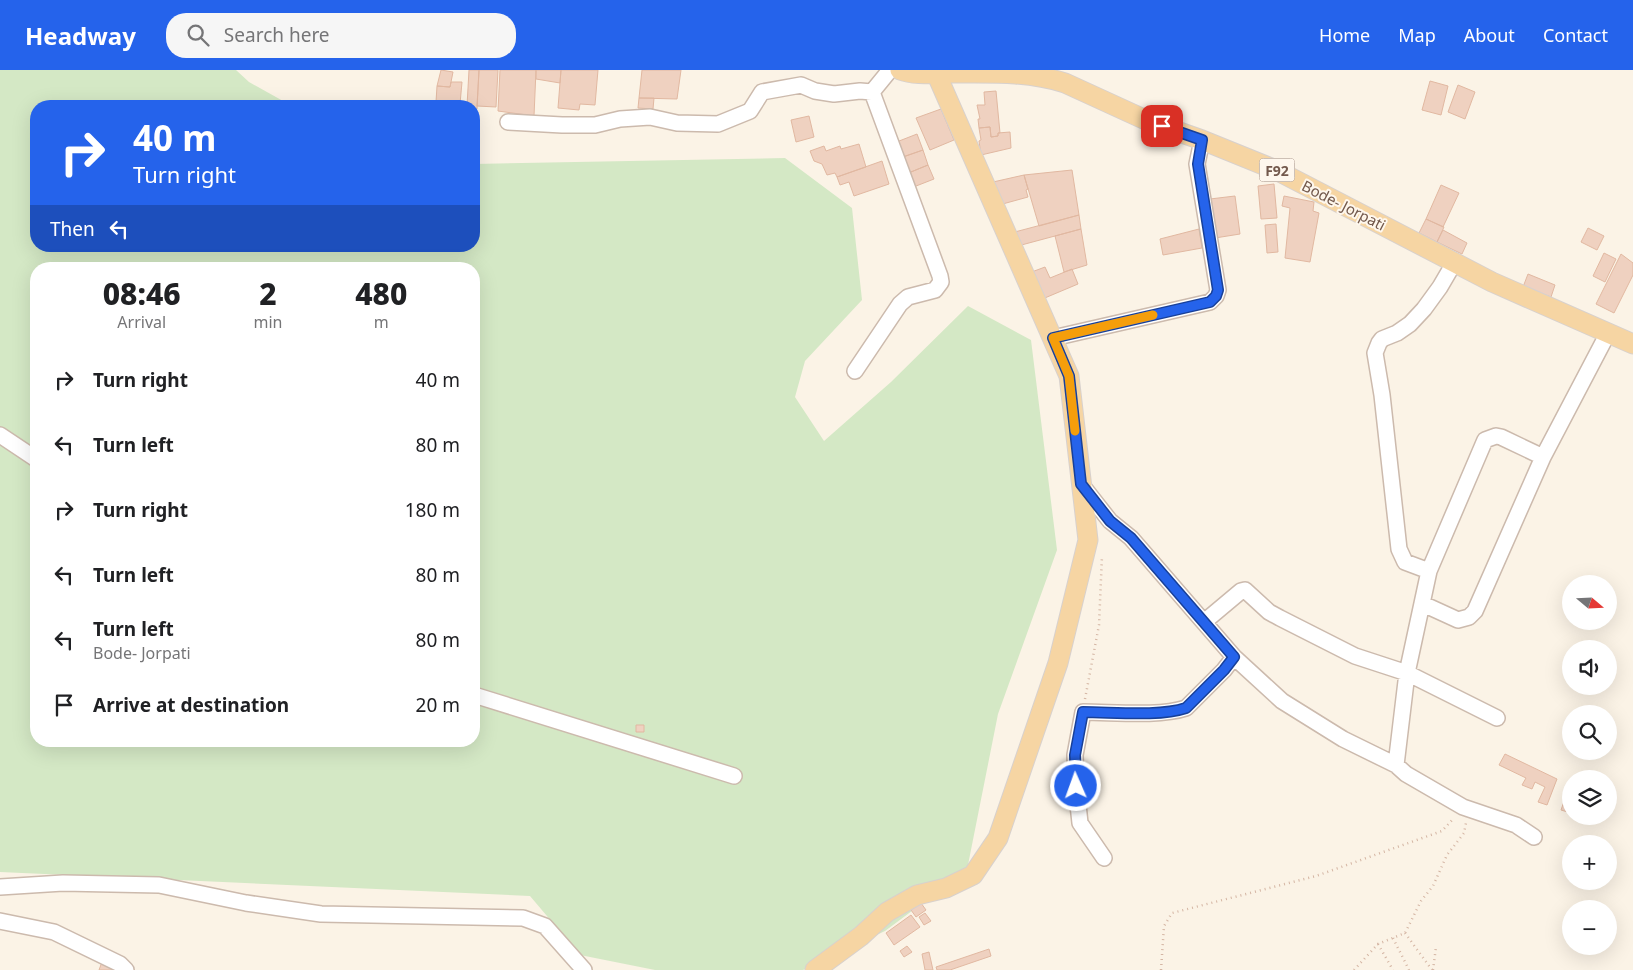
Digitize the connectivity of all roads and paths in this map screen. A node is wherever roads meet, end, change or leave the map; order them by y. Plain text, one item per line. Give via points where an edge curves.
1 (890, 70) edge
2 (900, 70) edge
3 (936, 73) junction
4 (872, 92) junction
5 (508, 122) dead end
6 (1202, 140) junction
7 (1454, 263) junction
8 (1608, 333) junction
9 (1053, 338) junction
10 (1633, 344) edge
11 (854, 371) dead end
12 (0, 435) edge
13 (30, 455) edge
14 (1543, 457) junction
15 (1081, 484) junction
16 (1102, 556) dead end
17 (1429, 571) junction
18 (1423, 604) junction
19 (1204, 622) junction
20 (1234, 657) junction
21 (1407, 674) junction
22 (480, 696) edge
23 (1083, 712) junction
24 (1497, 718) dead end
25 (1396, 765) junction
26 (734, 776) dead end
27 (1463, 807) junction
28 (1534, 837) dead end
29 (1104, 858) dead end
30 (0, 887) edge
31 (0, 921) edge
32 (1405, 933) junction
33 (1393, 938) junction
34 (1378, 944) junction
35 (1436, 947) dead end
36 (126, 970) edge
37 (584, 970) edge
38 (815, 970) edge
39 (1161, 970) edge
40 (1354, 970) edge
41 (1393, 970) edge
42 (1409, 970) edge
43 (1432, 970) edge

1 - 4 street
2 - 3 main road, Bode- Jorpati / F92
3 - 6 main road, Bode- Jorpati / F92 via 1052,78 1155,124
3 - 9 main road
4 - 5 street via 834,94 801,85 762,92 750,111 718,124 677,123 650,117 595,125
4 - 11 street via 941,282 936,290 908,297 900,304
6 - 7 main road, Bode- Jorpati / F92 via 1276,170
6 - 9 street via 1198,164 1218,290 1216,296 1210,302
7 - 8 main road, Bode- Jorpati / F92
7 - 17 street via 1424,309 1410,324 1382,339 1375,353 1399,549 1405,562
8 - 10 main road, Bode- Jorpati / F92
8 - 14 street
9 - 15 main road via 1069,376
12 - 13 street
14 - 17 street via 1502,437 1485,440
14 - 18 street via 1475,611 1470,617 1458,620
15 - 19 street via 1110,521 1131,538
15 - 38 main road via 1088,540 1058,663 998,838 973,876 946,888 917,895 887,912
16 - 23 path via 1099,625
17 - 18 street
18 - 21 street
19 - 20 street
19 - 21 street via 1245,590 1280,618 1355,656
20 - 23 street via 1186,708
20 - 25 street via 1302,715
21 - 24 street
21 - 25 street
22 - 26 street
23 - 29 street via 1075,755 1080,823
25 - 27 street
27 - 28 street via 1516,825
27 - 32 path via 1464,833 1447,855
27 - 39 path via 1442,831 1316,876 1172,913 1164,926
30 - 37 street via 63,883 159,885 321,914 523,918 545,926
31 - 36 street via 54,932 120,964
32 - 33 path
32 - 43 path
33 - 34 path
33 - 42 path
34 - 40 path
34 - 41 path
35 - 43 path

